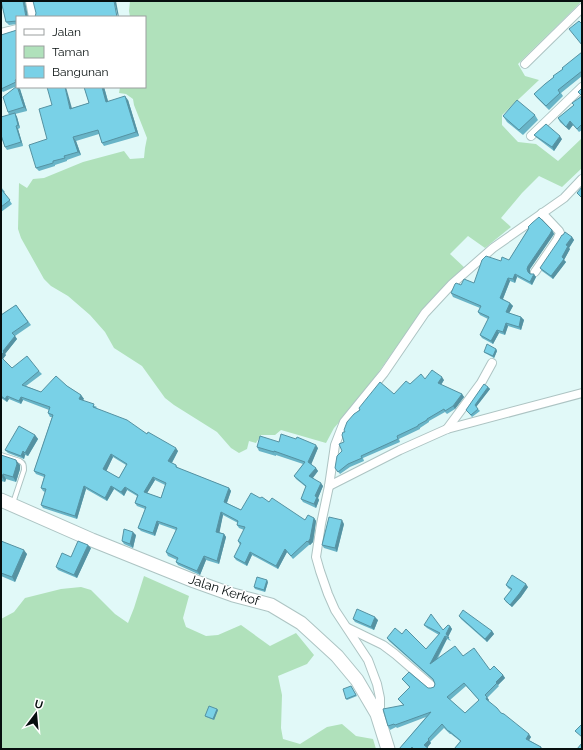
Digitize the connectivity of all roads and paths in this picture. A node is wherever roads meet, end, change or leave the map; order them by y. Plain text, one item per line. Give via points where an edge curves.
1 (30, 1) edge
2 (582, 8) edge
3 (33, 16) edge
4 (16, 30) edge
5 (1, 33) edge
6 (525, 64) dead end
7 (582, 87) edge
8 (532, 136) dead end
9 (582, 179) edge
10 (542, 213) junction
11 (535, 272) dead end
12 (492, 363) dead end
13 (582, 393) edge
14 (447, 429) junction
15 (1, 455) edge
16 (329, 486) junction
17 (7, 502) edge
18 (347, 628) junction
19 (432, 686) edge
20 (378, 714) junction
21 (388, 749) edge

1 - 3 street
2 - 6 street
4 - 5 street
7 - 8 street
9 - 10 street via 564,198
10 - 11 street via 560,233 558,240
10 - 16 street via 493,248 452,284 425,313 384,373 344,422 335,445
12 - 14 street via 481,383
13 - 14 street
14 - 16 street
15 - 17 lane via 20,461 24,465 24,470
16 - 18 street via 316,557 328,594
17 - 20 main road, Jalan Kerkof via 194,581 232,595 271,605 301,623 337,656 357,680
18 - 19 street via 383,645
18 - 20 street via 368,660 377,684 380,698
20 - 21 main road, Jalan Kerkof

